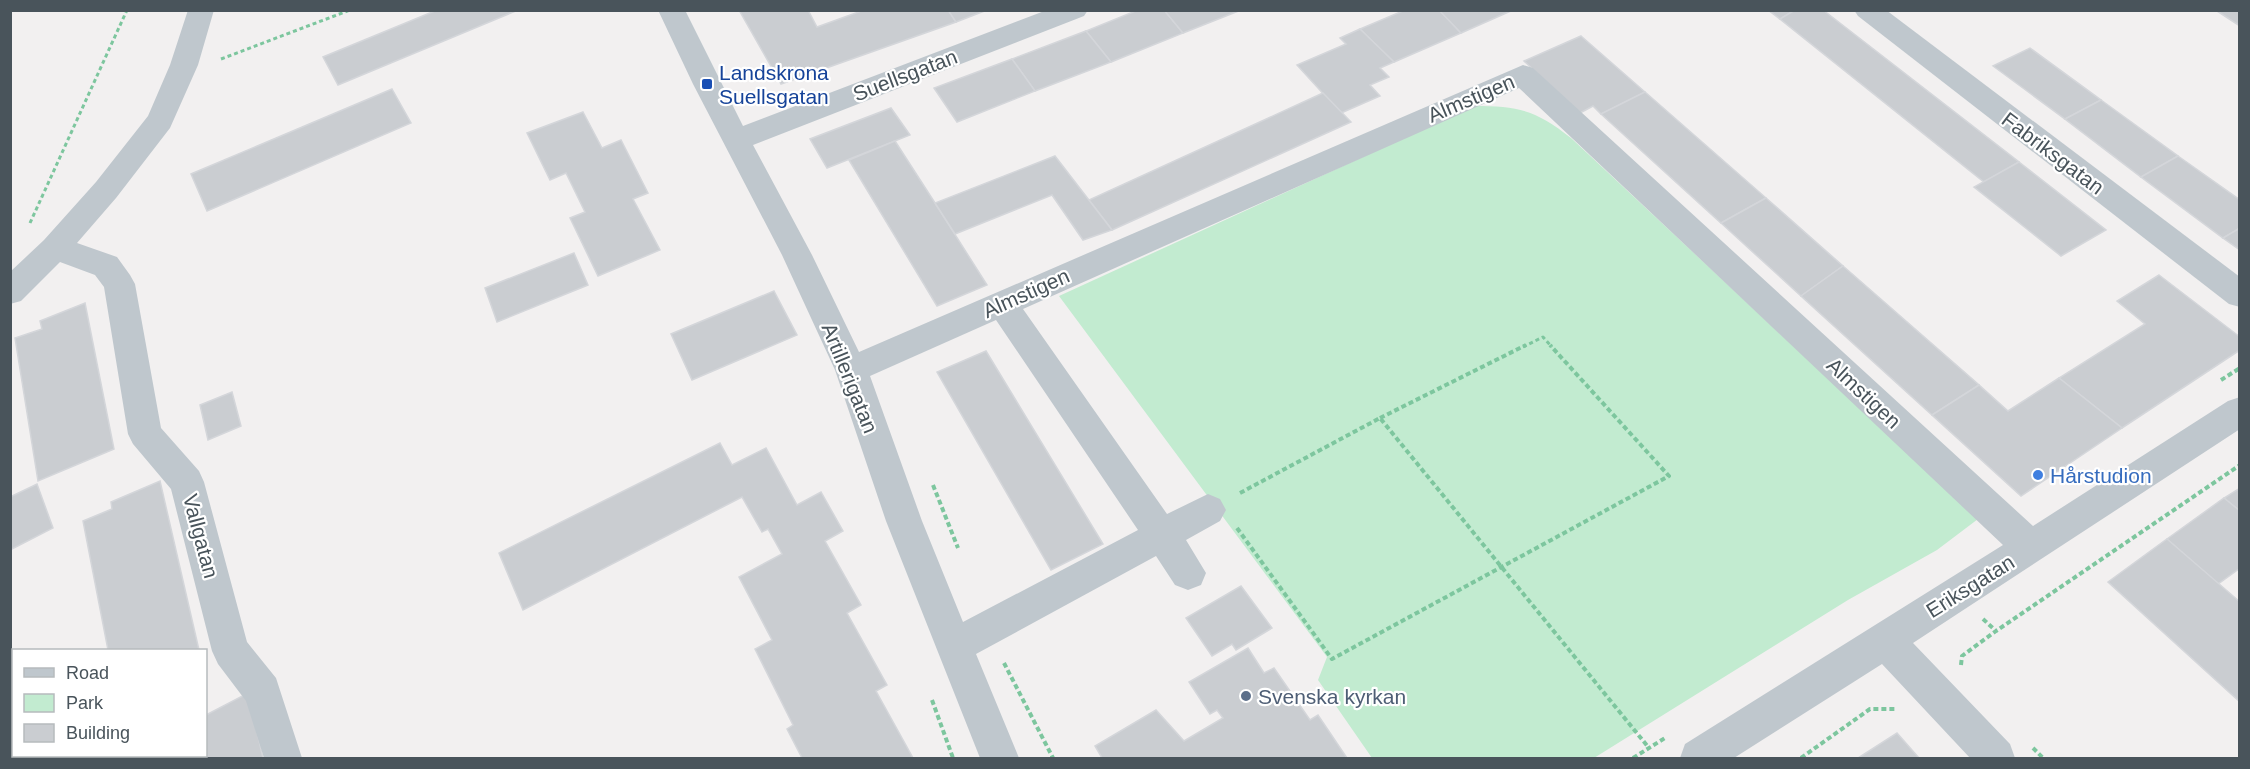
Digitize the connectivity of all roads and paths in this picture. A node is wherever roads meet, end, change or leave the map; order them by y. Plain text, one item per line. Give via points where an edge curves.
1 (127, 10) edge
2 (201, 10) edge
3 (350, 10) edge
4 (671, 10) edge
5 (1075, 10) edge
6 (1867, 10) edge
7 (184, 65) junction
8 (736, 140) junction
9 (41, 239) junction
10 (10, 292) edge
11 (2240, 295) edge
12 (1002, 304) junction
13 (851, 370) junction
14 (2240, 411) edge
15 (1380, 418) junction
16 (2240, 465) edge
17 (1224, 510) junction
18 (1162, 535) junction
19 (2031, 548) junction
20 (1501, 566) junction
21 (1188, 573) dead end
22 (1884, 639) junction
23 (952, 647) junction
24 (1932, 691) junction
25 (1649, 748) dead end
26 (283, 759) edge
27 (999, 759) edge
28 (1699, 759) edge
29 (1801, 759) edge
30 (1996, 759) edge

1 - 9 path
2 - 7 street
3 - 7 path via 222,59
4 - 8 street, Artillerigatan
5 - 8 street, Suellsgatan
6 - 11 street, Fabriksgatan
7 - 9 street via 160,121 106,190
8 - 13 street, Artillerigatan via 797,255
9 - 10 street
9 - 26 street, Vallgatan via 106,266 119,284 145,434 187,482 231,651 262,692
12 - 13 street, Almstigen
12 - 18 street
12 - 19 street, Almstigen via 1523,75
13 - 23 street, Artillerigatan
14 - 19 street, Eriksgatan
15 - 17 path
15 - 20 path
15 - 20 path via 1543,336 1669,476
16 - 24 path via 1996,631 1962,656 1960,671
17 - 18 street
17 - 20 path via 1332,659
18 - 21 street
18 - 23 street
19 - 22 street, Eriksgatan
20 - 25 path
22 - 24 street
22 - 28 street, Eriksgatan
23 - 27 street, Artillerigatan
24 - 29 path via 1904,709 1870,709
24 - 30 street

